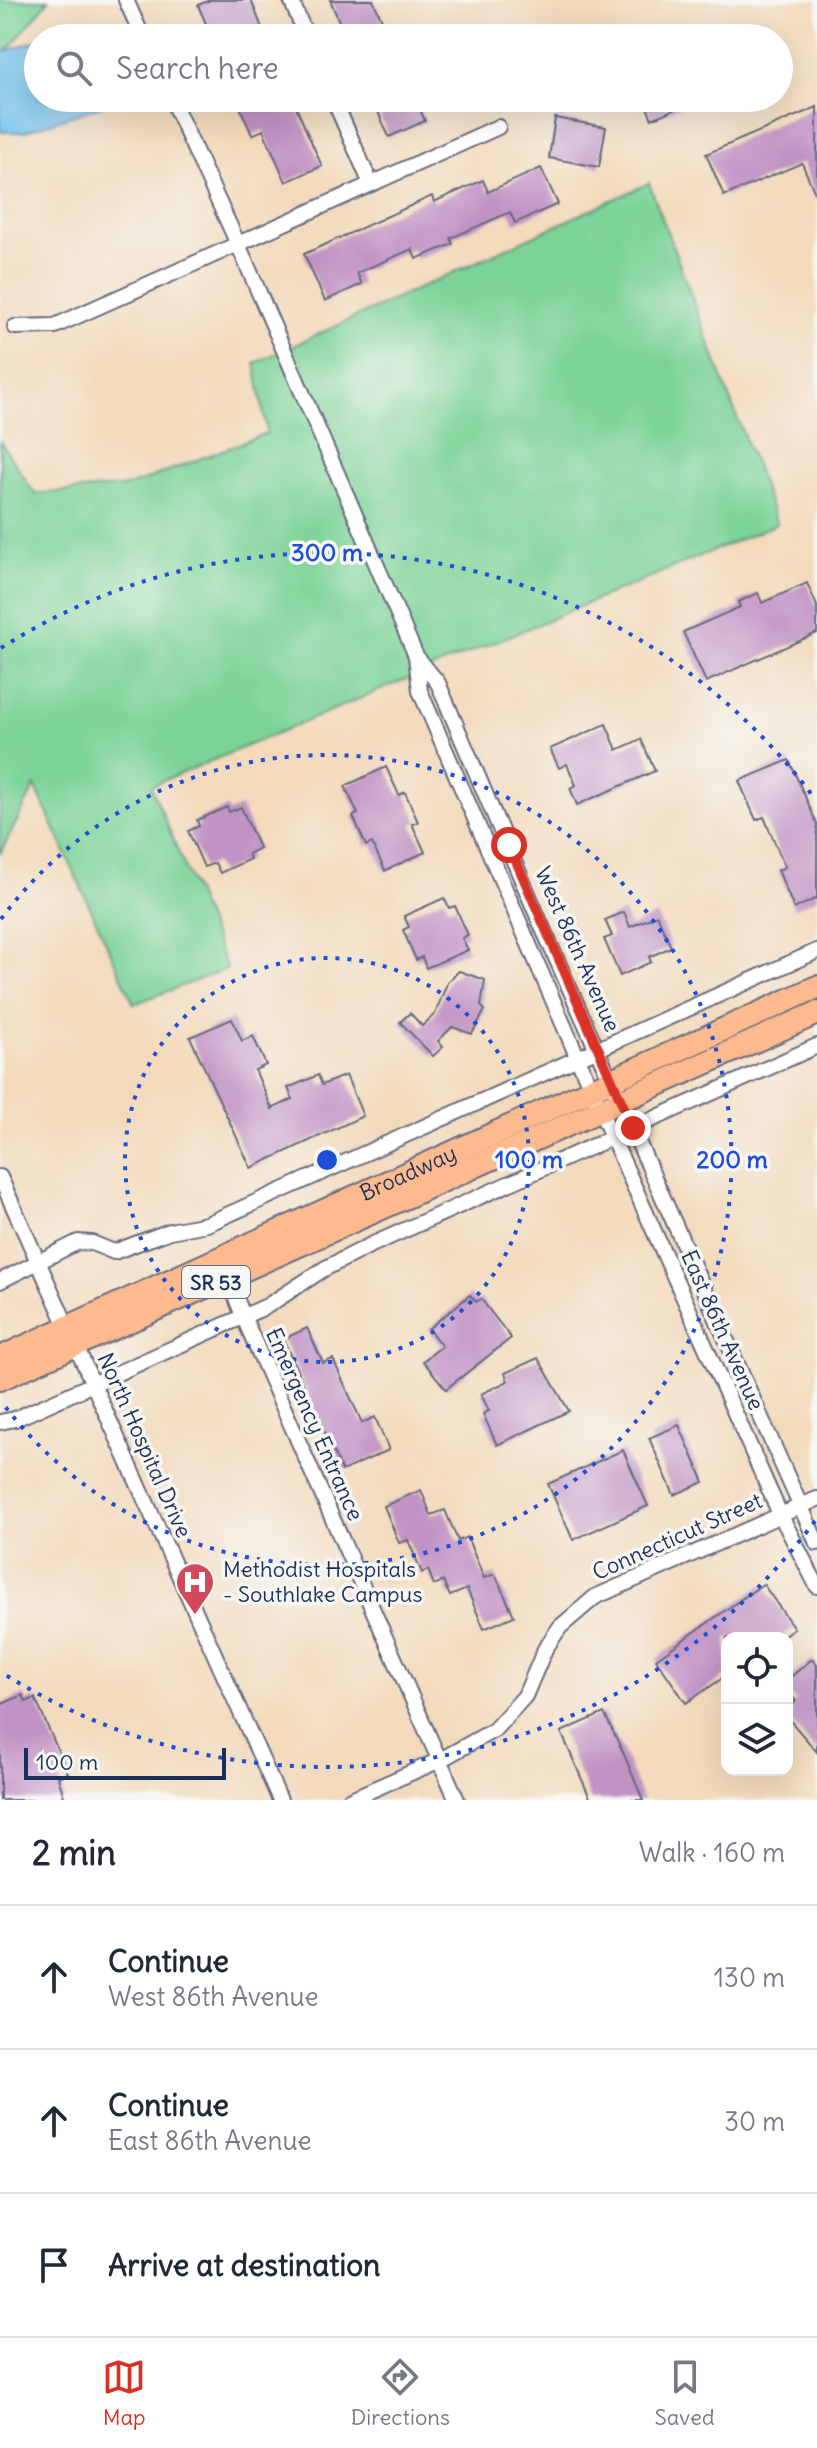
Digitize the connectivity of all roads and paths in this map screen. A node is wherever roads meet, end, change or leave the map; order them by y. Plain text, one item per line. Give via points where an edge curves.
1 (126, 0) edge
2 (291, 0) edge
3 (137, 24) edge
4 (301, 24) edge
5 (177, 112) edge
6 (339, 112) edge
7 (498, 127) dead end
8 (371, 184) junction
9 (238, 244) junction
10 (15, 327) dead end
11 (416, 656) junction
12 (817, 951) edge
13 (817, 987) edge
14 (817, 1013) edge
15 (817, 1046) edge
16 (598, 1049) junction
17 (578, 1057) junction
18 (602, 1085) junction
19 (611, 1108) junction
20 (633, 1128) junction
21 (613, 1137) junction
22 (0, 1177) edge
23 (250, 1244) junction
24 (38, 1261) junction
25 (228, 1277) junction
26 (0, 1281) edge
27 (243, 1316) junction
28 (72, 1336) junction
29 (0, 1358) edge
30 (0, 1379) edge
31 (92, 1383) junction
32 (0, 1422) edge
33 (817, 1499) edge
34 (800, 1504) junction
35 (780, 1514) junction
36 (817, 1543) edge
37 (817, 1586) edge
38 (440, 1760) junction
39 (280, 1800) edge
40 (349, 1800) edge
41 (457, 1800) edge

1 - 3 street
2 - 4 street
5 - 9 street
6 - 8 street
7 - 8 street
8 - 9 street
9 - 10 street via 55,326
9 - 11 street
11 - 16 street, West 86th Avenue via 438,683
11 - 17 street, West 86th Avenue via 420,691
12 - 16 street
13 - 18 main road, Broadway / SR 53
14 - 19 main road, Broadway / SR 53
15 - 20 street
16 - 17 street
16 - 18 street, West 86th Avenue
17 - 18 street, West 86th Avenue
17 - 24 street via 207,1224 114,1252 78,1242
18 - 19 street, East 86th Avenue
18 - 19 street, East 86th Avenue
18 - 23 main road, Broadway / SR 53
19 - 20 street, East 86th Avenue
19 - 21 street, East 86th Avenue
19 - 25 main road, Broadway / SR 53
20 - 21 street
20 - 34 street, East 86th Avenue
21 - 27 street via 369,1246
21 - 35 street, East 86th Avenue
22 - 24 street, North Hospital Drive
23 - 25 street via 236,1257
23 - 28 main road, Broadway / SR 53
24 - 26 street
24 - 28 street, North Hospital Drive
25 - 27 street, Emergency Entrance
25 - 28 main road, Broadway / SR 53
27 - 31 street
27 - 38 street, Emergency Entrance
28 - 29 main road, Broadway / SR 53
28 - 30 main road, Broadway / SR 53
28 - 31 street, North Hospital Drive
31 - 32 street
31 - 39 street, North Hospital Drive
33 - 34 street, Connecticut Street
34 - 35 street, Connecticut Street
34 - 36 street, East 86th Avenue
35 - 37 street, East 86th Avenue
35 - 38 street, Connecticut Street via 595,1597 560,1627 511,1714 476,1742
38 - 40 street, Connecticut Street
38 - 41 street, Emergency Entrance

